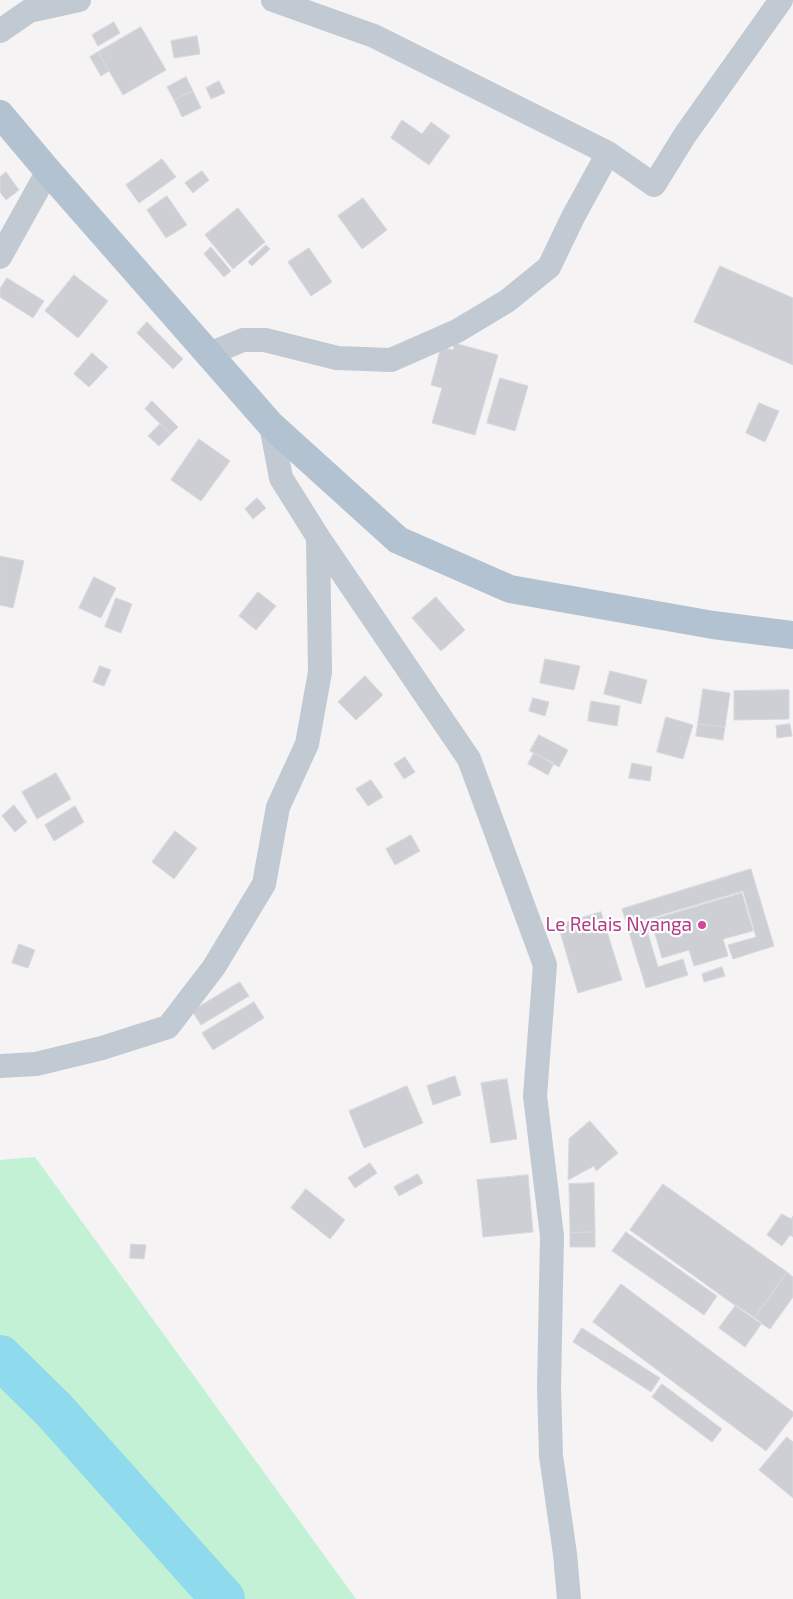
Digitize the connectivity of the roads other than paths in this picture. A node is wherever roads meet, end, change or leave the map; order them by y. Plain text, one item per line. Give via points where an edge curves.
1 (80, 0) edge
2 (273, 0) edge
3 (781, 0) edge
4 (0, 31) edge
5 (0, 114) edge
6 (608, 154) junction
7 (48, 172) junction
8 (0, 257) edge
9 (209, 354) junction
10 (270, 425) junction
11 (318, 537) junction
12 (793, 635) edge
13 (0, 1066) edge
14 (569, 1599) edge

1 - 4 street via 29,11
2 - 6 street via 374,36
3 - 6 street via 685,135 654,185
5 - 7 main road
6 - 9 street via 550,266 507,301 458,331 391,360 337,358 265,340 244,340
7 - 8 street
7 - 9 main road
9 - 10 main road
10 - 11 street via 281,478
10 - 12 main road via 398,540 510,589 713,625
11 - 13 street via 320,672 307,744 278,806 264,884 214,967 168,1027 36,1064
11 - 14 street via 469,760 545,965 535,1096 552,1236 551,1456

